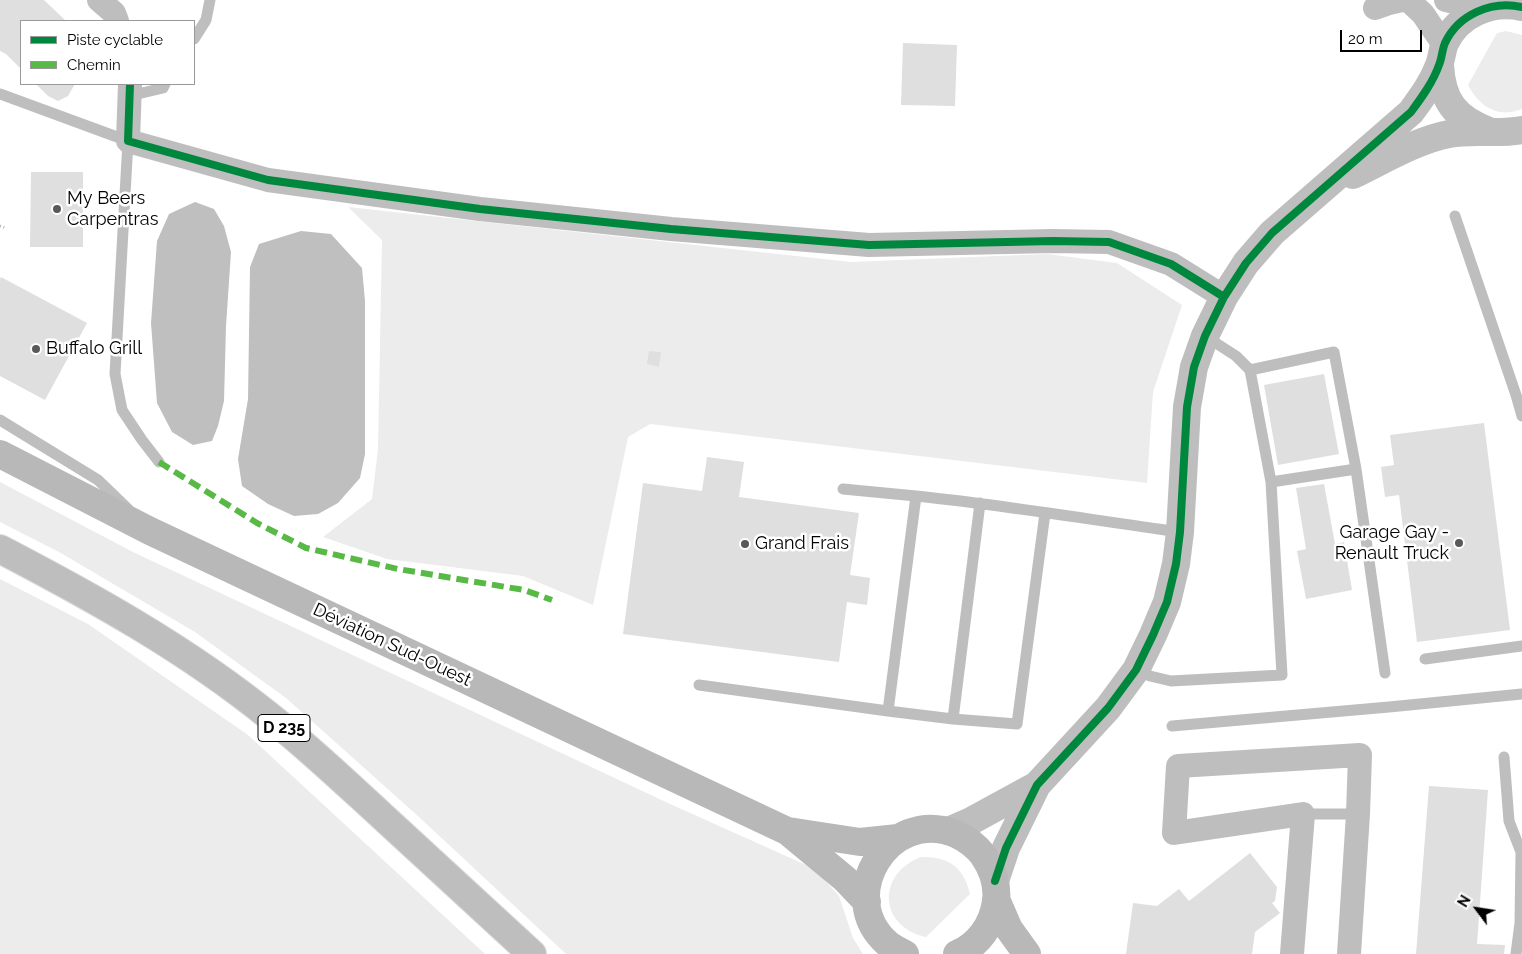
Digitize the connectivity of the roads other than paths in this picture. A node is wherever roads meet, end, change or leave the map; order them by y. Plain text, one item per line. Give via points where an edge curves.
1 (99, 0) edge
2 (210, 0) edge
3 (1402, 0) edge
4 (1408, 0) edge
5 (1446, 0) edge
6 (1503, 5) edge
7 (1375, 8) dead end
8 (117, 20) edge
9 (195, 37) edge
10 (1442, 55) junction
11 (164, 85) edge
12 (129, 90) edge
13 (5, 95) edge
14 (1510, 133) edge
15 (128, 141) junction
16 (1320, 190) junction
17 (1455, 216) dead end
18 (1224, 297) junction
19 (1205, 336) junction
20 (1250, 370) junction
21 (1522, 416) edge
22 (0, 420) edge
23 (0, 454) edge
24 (159, 462) dead end
25 (1356, 469) junction
26 (1271, 482) junction
27 (843, 489) dead end
28 (916, 496) junction
29 (980, 503) junction
30 (1045, 513) junction
31 (150, 532) junction
32 (1180, 532) junction
33 (0, 549) edge
34 (1522, 646) edge
35 (1425, 659) dead end
36 (1136, 670) junction
37 (1384, 673) dead end
38 (699, 685) dead end
39 (1522, 694) edge
40 (888, 711) junction
41 (953, 719) junction
42 (1172, 726) dead end
43 (1504, 757) dead end
44 (1037, 785) junction
45 (1303, 814) junction
46 (1358, 814) junction
47 (787, 831) junction
48 (948, 831) junction
49 (898, 838) junction
50 (996, 890) junction
51 (867, 902) junction
52 (1521, 923) edge
53 (532, 954) edge
54 (905, 954) edge
55 (957, 954) edge
56 (1027, 954) edge
57 (1292, 954) edge
58 (1349, 954) edge
59 (1516, 954) edge

1 - 8 street via 114,13
2 - 9 lane via 206,20
3 - 7 street
4 - 10 street via 1422,14
5 - 6 street
6 - 10 street via 1466,16 1453,29
10 - 14 street via 1441,82 1447,99 1458,114 1472,124
10 - 16 street via 1427,90 1411,112
11 - 12 lane via 163,88
12 - 15 street
13 - 15 lane
14 - 16 street via 1450,134 1428,139
15 - 18 street via 268,180 480,209 671,229 869,245 1109,242 1170,264
15 - 24 lane via 115,374 122,410
16 - 18 street via 1272,233 1246,263
17 - 21 lane
18 - 19 street
19 - 20 lane via 1236,356
19 - 32 street via 1194,367 1187,407
20 - 25 lane via 1334,352
20 - 26 lane
22 - 31 lane via 98,480
23 - 31 main road, Déviation Sud-Ouest
25 - 26 lane
25 - 37 lane
26 - 36 lane via 1282,676 1171,681
27 - 28 lane
28 - 29 lane
28 - 40 lane
29 - 30 lane
29 - 41 lane
30 - 32 lane
30 - 41 lane via 1017,724
31 - 47 main road, Déviation Sud-Ouest
32 - 36 street via 1166,602
33 - 53 street, D 235 via 134,621 269,715
34 - 35 lane
36 - 44 street via 1108,708
38 - 40 lane
39 - 42 lane
40 - 41 lane
43 - 52 lane via 1509,821 1521,852
44 - 48 street
44 - 50 street via 1006,848
45 - 46 lane
45 - 46 street via 1174,833 1178,766 1360,755
45 - 57 street
46 - 58 street
47 - 49 main road via 860,842
47 - 51 main road via 845,878
48 - 49 main road via 914,831
48 - 50 main road via 979,849 989,864
49 - 51 main road via 873,866 867,883
50 - 55 main road via 993,916 986,931 974,944
50 - 56 main road via 1009,930
51 - 54 main road via 870,918 878,932 888,944
52 - 59 lane

